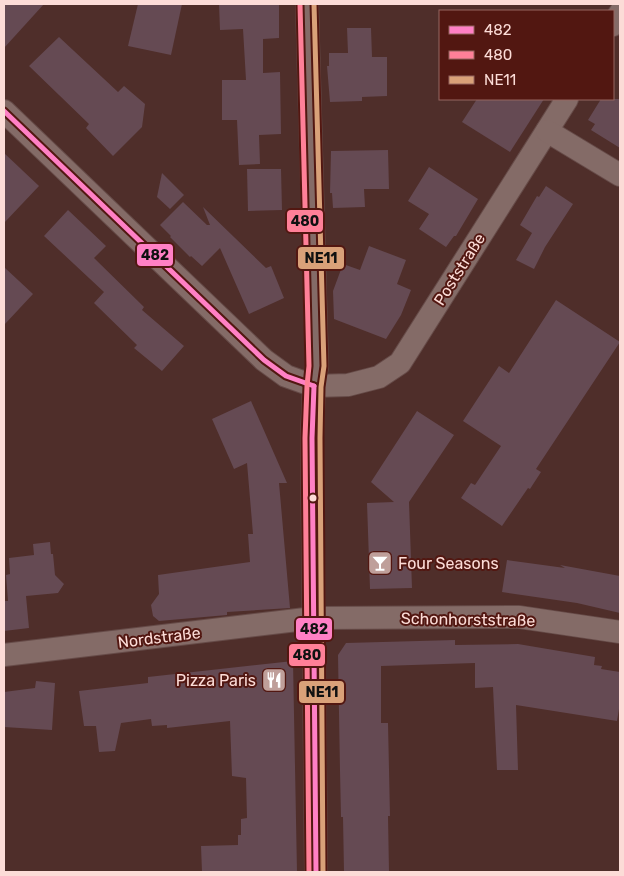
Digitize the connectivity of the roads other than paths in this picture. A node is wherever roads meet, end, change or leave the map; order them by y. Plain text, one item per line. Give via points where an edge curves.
1 (307, 4) edge
2 (566, 100) edge
3 (4, 112) edge
4 (547, 131) junction
5 (620, 175) edge
6 (314, 386) junction
7 (314, 618) junction
8 (620, 632) edge
9 (4, 655) edge
10 (316, 872) edge

1 - 6 street via 317,350
2 - 4 street, Poststraße
3 - 6 street, Poststraße via 264,360 286,376
4 - 5 street
4 - 6 street, Poststraße via 400,364 379,377 348,386
6 - 7 street
7 - 8 street, Schonhorststraße via 519,617
7 - 9 street, Nordstraße
7 - 10 street

